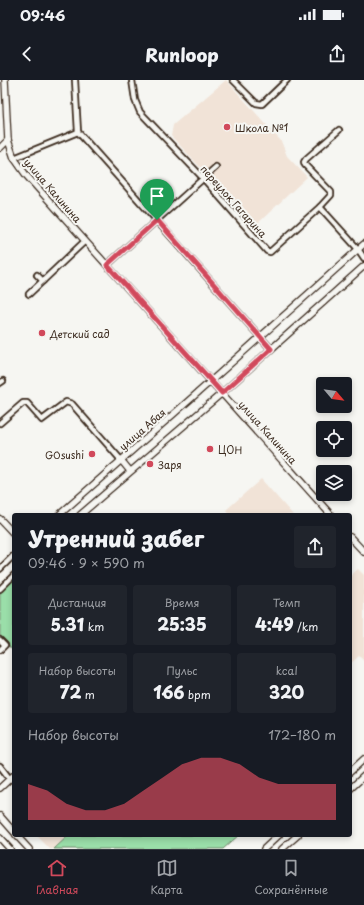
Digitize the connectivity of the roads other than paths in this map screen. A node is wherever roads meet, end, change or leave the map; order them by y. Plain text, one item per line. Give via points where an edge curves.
1 (5, 80) edge
2 (75, 80) edge
3 (132, 80) edge
4 (233, 80) edge
5 (286, 80) edge
6 (339, 130) dead end
7 (78, 132) junction
8 (8, 140) junction
9 (0, 148) edge
10 (14, 158) junction
11 (216, 167) dead end
12 (202, 178) junction
13 (320, 207) junction
14 (157, 220) junction
15 (85, 241) junction
16 (364, 244) edge
17 (358, 249) junction
18 (364, 258) edge
19 (107, 265) junction
20 (364, 266) edge
21 (37, 275) dead end
22 (43, 281) junction
23 (30, 294) dead end
24 (260, 337) junction
25 (271, 349) junction
26 (211, 381) junction
27 (222, 393) junction
28 (0, 423) edge
29 (121, 460) junction
30 (130, 471) junction
31 (61, 513) edge
32 (82, 513) edge
33 (328, 513) edge
34 (0, 519) edge
35 (12, 532) edge
36 (352, 539) edge
37 (364, 552) edge
38 (12, 557) edge
39 (0, 569) edge
40 (12, 577) edge
41 (0, 589) edge
42 (0, 640) edge
43 (0, 650) edge
44 (364, 759) edge
45 (0, 766) edge
46 (352, 770) edge
47 (364, 776) edge
48 (12, 777) edge
49 (352, 787) edge
50 (0, 788) edge
51 (0, 816) edge
52 (12, 830) edge
53 (18, 837) edge
54 (277, 837) edge
55 (296, 837) edge
56 (0, 838) edge
57 (10, 849) edge
58 (29, 849) edge
59 (264, 849) edge
60 (282, 849) edge

1 - 8 street, улица Калинина
2 - 7 street
3 - 12 street, переулок Гагарина via 140,112
4 - 5 street via 259,105
6 - 13 street via 304,162 332,193
7 - 10 street
7 - 14 street
8 - 9 street
8 - 10 street, улица Калинина
10 - 15 street, улица Калинина
11 - 12 street
12 - 13 street, переулок Гагарина via 269,252
12 - 14 street
13 - 17 street
14 - 19 street
14 - 24 street
15 - 19 street, улица Калинина
15 - 22 street
16 - 17 street, улица Абая
17 - 18 street
17 - 24 street, улица Абая
19 - 26 street, улица Калинина
20 - 25 street
21 - 22 street
22 - 23 street
24 - 25 street
24 - 26 street, улица Абая
25 - 27 street
26 - 27 street, улица Калинина
26 - 29 street, улица Абая
27 - 30 street
27 - 33 street, улица Калинина
28 - 29 street via 23,403 42,420 69,402
29 - 30 street, улица Абая
29 - 31 street
30 - 32 street
34 - 35 street
36 - 37 street
38 - 39 street
40 - 41 street
42 - 43 street via 4,645
44 - 46 street
45 - 48 street
47 - 49 street
48 - 50 street
51 - 52 street
53 - 58 street
54 - 59 street
55 - 60 street
56 - 57 street

